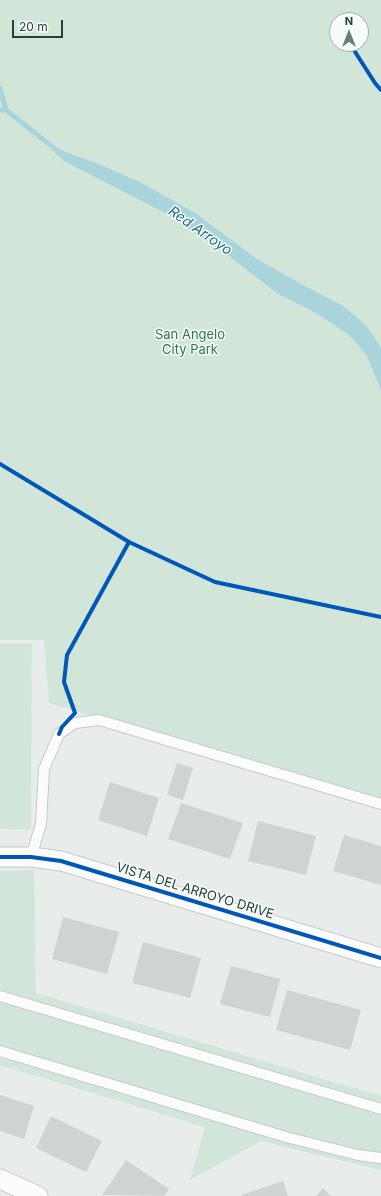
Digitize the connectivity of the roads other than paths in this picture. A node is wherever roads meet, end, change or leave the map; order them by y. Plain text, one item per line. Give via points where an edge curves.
1 (381, 804) edge
2 (0, 857) edge
3 (31, 857) junction
4 (381, 958) edge
5 (0, 996) edge
6 (0, 1051) edge
7 (381, 1108) edge
8 (381, 1158) edge
9 (0, 1179) edge
10 (38, 1196) edge

1 - 3 lane via 99,720 75,723 59,734 44,769 41,824
2 - 3 street, VISTA DEL ARROYO DRIVE
3 - 4 street, VISTA DEL ARROYO DRIVE via 61,861
5 - 7 lane
6 - 8 lane via 286,1137 358,1155
9 - 10 street

